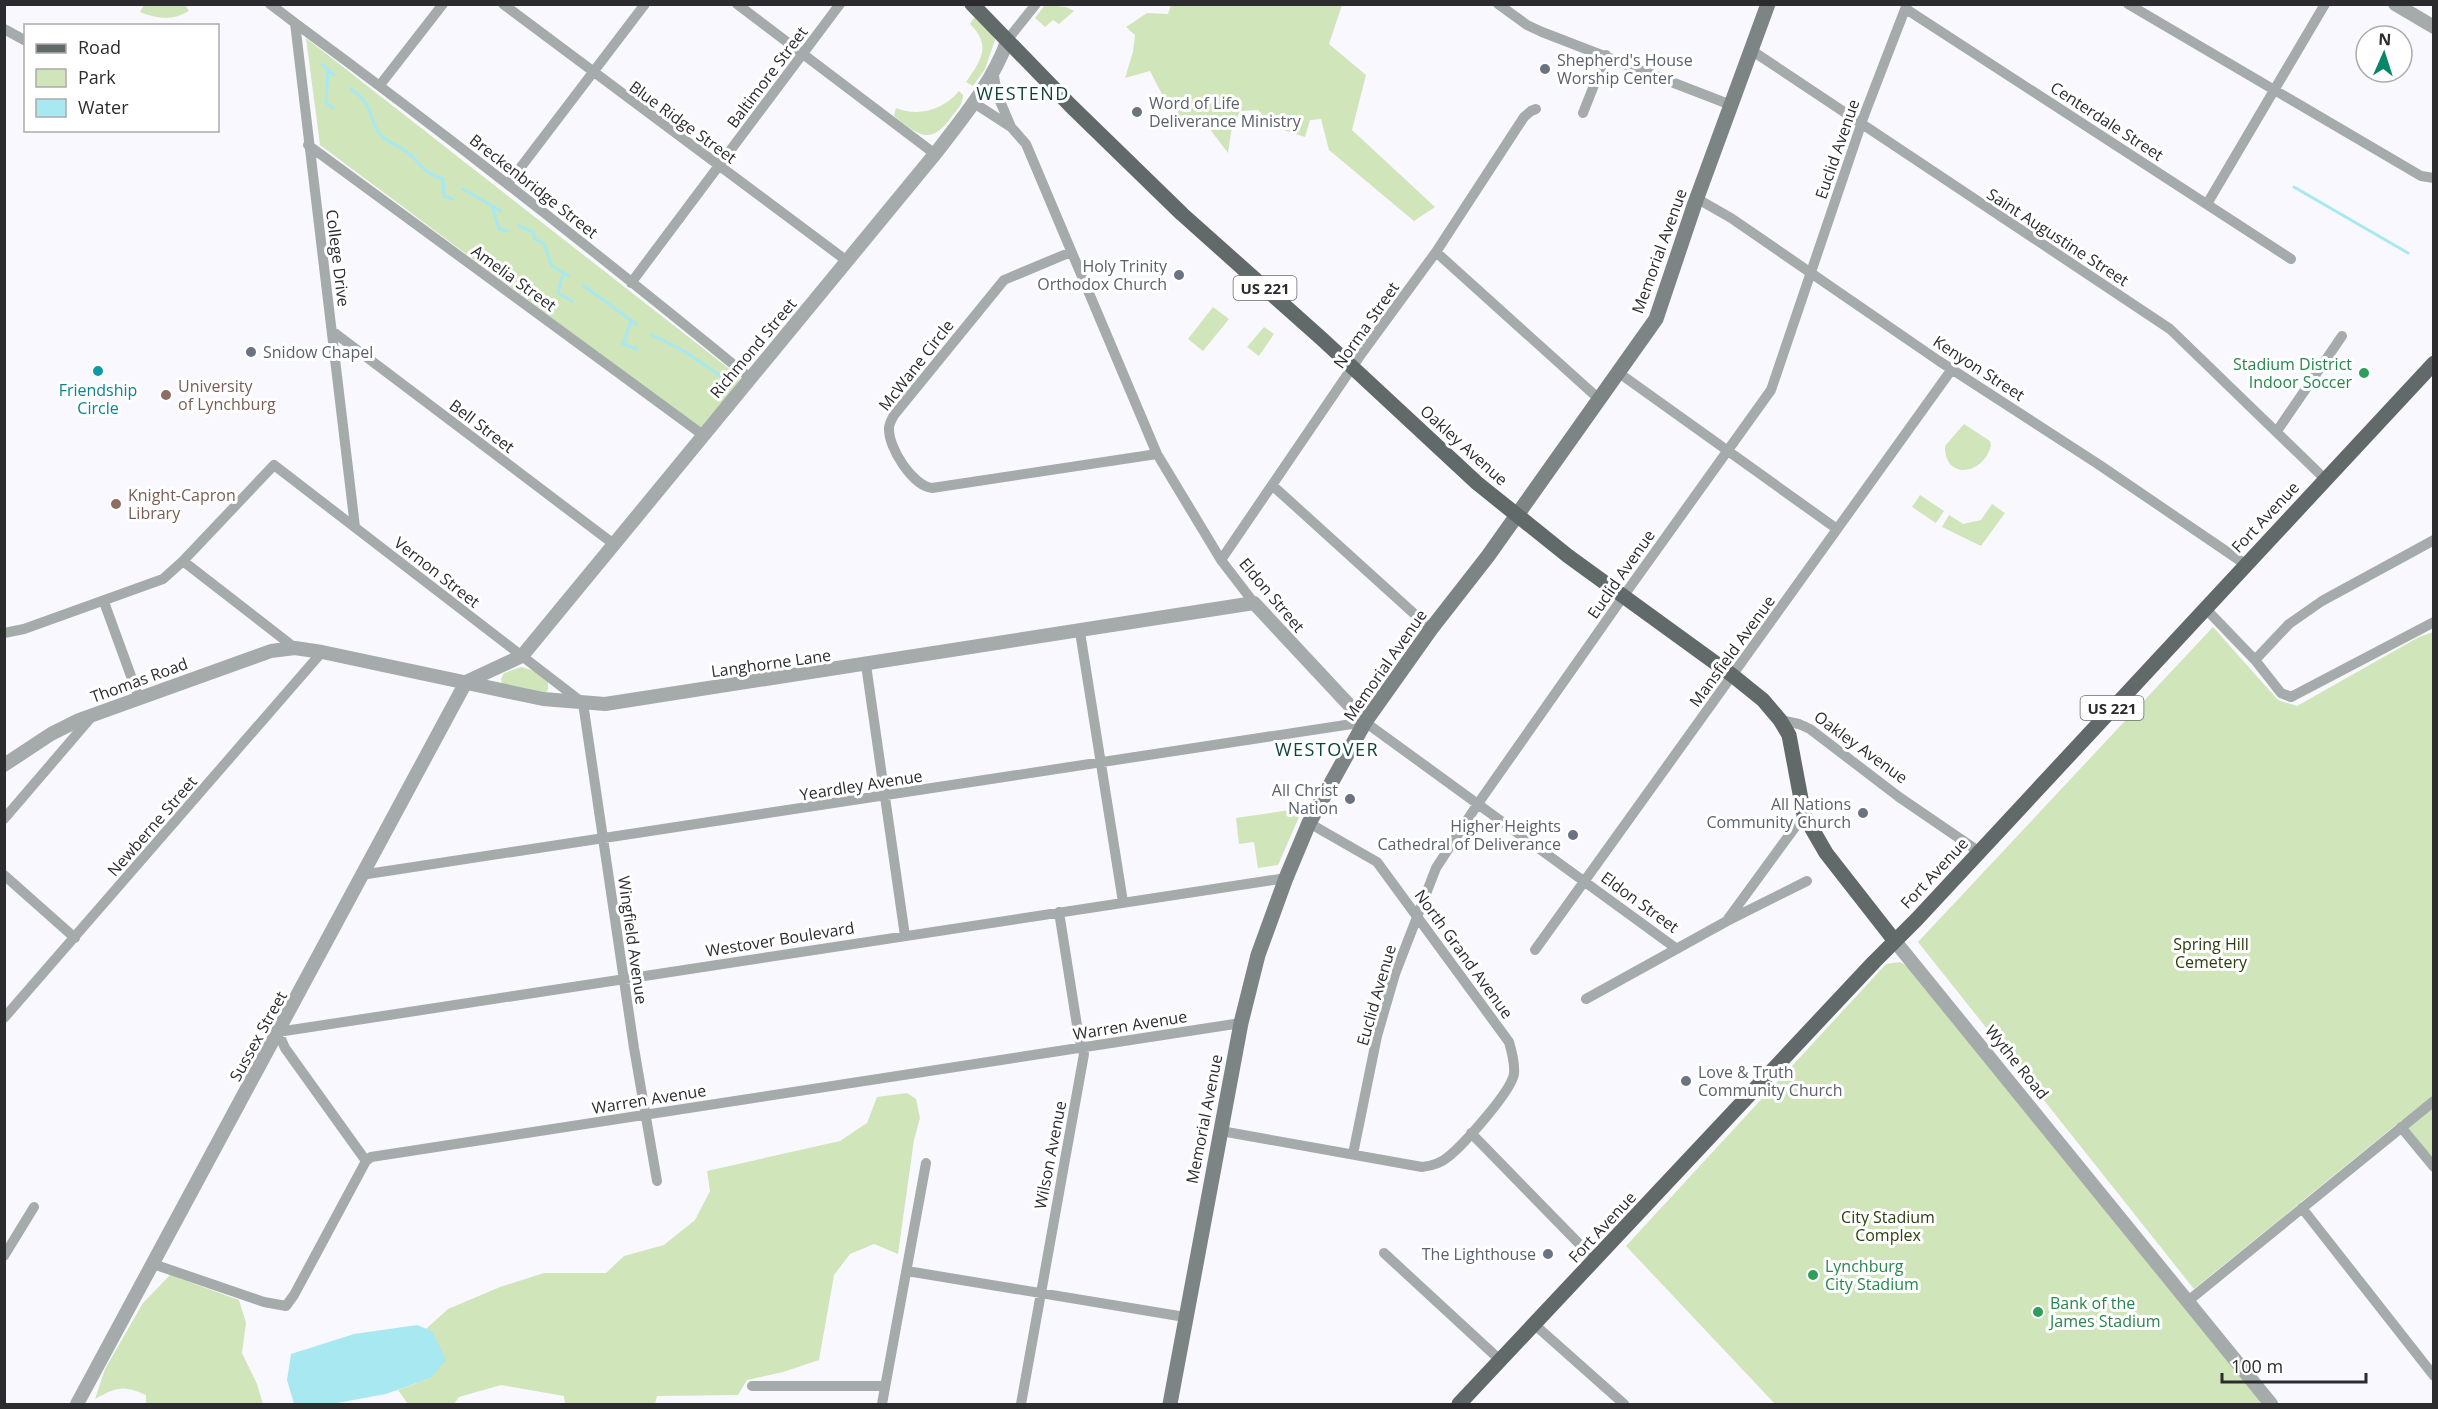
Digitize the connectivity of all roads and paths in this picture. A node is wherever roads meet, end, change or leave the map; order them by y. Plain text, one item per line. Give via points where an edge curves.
1 (270, 4) edge
2 (443, 4) edge
3 (503, 4) edge
4 (645, 4) edge
5 (737, 4) edge
6 (840, 4) edge
7 (972, 4) edge
8 (1036, 4) edge
9 (1768, 4) edge
10 (2128, 4) edge
11 (2325, 4) edge
12 (2395, 4) edge
13 (1503, 6) edge
14 (1907, 7) edge
15 (295, 23) junction
16 (2433, 27) edge
17 (4, 29) edge
18 (1008, 39) junction
19 (24, 40) edge
20 (1751, 50) junction
21 (803, 54) junction
22 (1606, 55) junction
23 (993, 70) junction
24 (592, 73) junction
25 (381, 86) junction
26 (2274, 91) junction
27 (974, 103) junction
28 (1731, 105) junction
29 (1536, 110) dead end
30 (1583, 113) dead end
31 (1862, 125) junction
32 (1011, 127) junction
33 (308, 145) junction
34 (935, 154) junction
35 (718, 166) junction
36 (2433, 178) edge
37 (508, 184) junction
38 (1696, 198) junction
39 (2207, 204) junction
40 (1071, 252) junction
41 (1436, 252) junction
42 (2291, 259) dead end
43 (847, 261) junction
44 (1810, 273) junction
45 (631, 283) junction
46 (332, 332) junction
47 (2342, 336) dead end
48 (2433, 363) edge
49 (1353, 368) junction
50 (1952, 369) junction
51 (1619, 373) junction
52 (750, 378) junction
53 (1599, 399) junction
54 (2277, 431) junction
55 (703, 435) junction
56 (1727, 450) junction
57 (1157, 454) junction
58 (2325, 479) junction
59 (1272, 485) junction
60 (1516, 516) junction
61 (355, 527) junction
62 (1837, 529) junction
63 (2433, 540) edge
64 (615, 545) junction
65 (1221, 560) junction
66 (183, 561) junction
67 (2245, 564) junction
68 (1623, 596) junction
69 (104, 602) junction
70 (1254, 603) junction
71 (2205, 608) junction
72 (2433, 622) edge
73 (1431, 629) junction
74 (1080, 632) junction
75 (4, 633) edge
76 (295, 648) junction
77 (322, 652) junction
78 (522, 656) junction
79 (2255, 660) junction
80 (866, 665) junction
81 (1732, 675) junction
82 (466, 682) junction
83 (139, 698) junction
84 (583, 703) junction
85 (95, 714) junction
86 (1780, 720) junction
87 (1365, 722) junction
88 (1101, 764) junction
89 (4, 765) edge
90 (885, 796) junction
91 (1477, 805) junction
92 (1804, 815) junction
93 (4, 819) edge
94 (1309, 823) junction
95 (602, 839) junction
96 (1978, 851) junction
97 (4, 875) edge
98 (361, 875) junction
99 (1286, 878) junction
100 (1584, 881) junction
101 (1807, 881) dead end
102 (1123, 902) junction
103 (1059, 912) junction
104 (1417, 915) junction
105 (1727, 921) junction
106 (905, 936) junction
107 (75, 938) junction
108 (1894, 940) junction
109 (1677, 949) junction
110 (1535, 950) dead end
111 (624, 978) junction
112 (1586, 999) dead end
113 (4, 1018) edge
114 (1241, 1023) junction
115 (278, 1032) junction
116 (1082, 1048) junction
117 (2433, 1101) edge
118 (645, 1115) junction
119 (2401, 1127) junction
120 (1221, 1131) junction
121 (1471, 1133) junction
122 (1353, 1154) junction
123 (366, 1161) junction
124 (926, 1163) dead end
125 (2433, 1167) edge
126 (657, 1181) dead end
127 (34, 1207) dead end
128 (2302, 1208) junction
129 (1384, 1252) dead end
130 (4, 1256) edge
131 (1595, 1260) junction
132 (153, 1264) junction
133 (907, 1271) junction
134 (1039, 1293) junction
135 (2188, 1301) junction
136 (1185, 1317) junction
137 (1535, 1325) junction
138 (1500, 1360) junction
139 (2433, 1376) edge
140 (752, 1386) dead end
141 (885, 1386) junction
142 (77, 1404) edge
143 (882, 1404) edge
144 (1021, 1404) edge
145 (1170, 1404) edge
146 (1459, 1404) edge
147 (1624, 1404) edge
148 (2271, 1404) edge

1 - 15 street
2 - 25 street
3 - 24 street, Blue Ridge Street
4 - 24 street
5 - 21 street
6 - 21 street, Baltimore Street
7 - 18 main road, Oakley Avenue / US 221
8 - 18 street, Richmond Street
9 - 20 main road, Memorial Avenue
10 - 26 street
11 - 26 street
12 - 16 street
13 - 22 street via 1542,32
14 - 31 street, Euclid Avenue
14 - 39 street, Centerdale Street
15 - 25 street, Breckenbridge Street
15 - 33 street, College Drive
17 - 19 street
18 - 23 street, Richmond Street
18 - 49 main road, Oakley Avenue / US 221 via 1182,214
20 - 28 main road, Memorial Avenue
20 - 31 street, Saint Augustine Street
21 - 34 street
21 - 35 street, Baltimore Street
22 - 28 street
22 - 30 street
23 - 27 street, Richmond Street
23 - 32 street, Eldon Street via 997,94
24 - 35 street, Blue Ridge Street
24 - 37 street
25 - 37 street, Breckenbridge Street
26 - 36 street via 2421,176
26 - 39 street
27 - 32 street, Eldon Street
27 - 34 street, Richmond Street
28 - 38 main road, Memorial Avenue
29 - 41 street, Norma Street via 1524,117
31 - 44 street, Euclid Avenue
31 - 54 street, Saint Augustine Street via 2170,329
32 - 40 street, Eldon Street via 1026,144
33 - 46 street, College Drive
33 - 55 street, Amelia Street
34 - 43 street, Richmond Street
35 - 43 street, Blue Ridge Street
35 - 45 street, Baltimore Street
37 - 45 street, Breckenbridge Street
38 - 44 street, Kenyon Street
38 - 51 main road, Memorial Avenue via 1656,319
39 - 42 street, Centerdale Street
40 - 57 street, Eldon Street
40 - 57 street, McWane Circle via 1004,280 894,415 889,427 891,443 913,479 932,488
41 - 49 street, Norma Street
41 - 53 street
43 - 52 street, Richmond Street
44 - 50 street, Kenyon Street
44 - 56 street, Euclid Avenue via 1771,390
45 - 52 street, Breckenbridge Street
46 - 61 street, College Drive
46 - 64 street, Bell Street
47 - 54 street
48 - 58 main road, Fort Avenue / US 221
49 - 59 street, Norma Street
49 - 60 main road, Oakley Avenue / US 221
50 - 62 street, Mansfield Avenue
50 - 67 street, Kenyon Street
51 - 53 main road, Memorial Avenue
51 - 56 street
52 - 55 street, Richmond Street
53 - 60 main road, Memorial Avenue
54 - 58 street, Saint Augustine Street
55 - 64 street, Richmond Street
56 - 62 street
56 - 68 street, Euclid Avenue
57 - 65 street, Eldon Street
58 - 67 main road, Fort Avenue / US 221
59 - 65 street, Norma Street
59 - 73 street
60 - 68 main road, Oakley Avenue / US 221
60 - 73 main road, Memorial Avenue
61 - 66 street, Vernon Street via 274,465
61 - 78 street, Vernon Street
62 - 81 street, Mansfield Avenue
63 - 79 street via 2322,601 2289,624
64 - 78 street, Richmond Street
65 - 70 street, Eldon Street
66 - 69 street via 163,579
66 - 76 street
67 - 71 main road, Fort Avenue / US 221
68 - 81 main road, Oakley Avenue / US 221
68 - 91 street, Euclid Avenue
69 - 75 street
69 - 83 street
70 - 74 street, Langhorne Lane
70 - 87 street, Eldon Street
71 - 79 street
71 - 96 main road, Fort Avenue / US 221
72 - 79 street via 2294,696 2281,693
73 - 87 main road, Memorial Avenue
74 - 80 street, Langhorne Lane
74 - 88 street
76 - 77 street, Langhorne Lane
76 - 83 street, Thomas Road via 249,658
77 - 82 street, Langhorne Lane
77 - 107 street, Newberne Street
78 - 82 street, Richmond Street
78 - 84 street, Vernon Street
80 - 84 street, Langhorne Lane via 605,704
80 - 90 street
81 - 86 main road, Oakley Avenue / US 221
81 - 100 street, Mansfield Avenue
82 - 84 street, Langhorne Lane via 543,699
82 - 98 street, Sussex Street
83 - 85 street, Thomas Road
84 - 95 street, Wingfield Avenue
85 - 89 street, Thomas Road via 51,734
85 - 93 street
86 - 92 main road, Wythe Road / US 221 via 1794,754
86 - 96 street, Oakley Avenue via 1800,724
87 - 88 street, Yeardley Avenue
87 - 91 street, Eldon Street
87 - 94 main road, Memorial Avenue
88 - 90 street, Yeardley Avenue
88 - 102 street
90 - 95 street, Yeardley Avenue
90 - 106 street
91 - 100 street, Eldon Street
91 - 104 street, Euclid Avenue via 1436,868
92 - 105 street
92 - 108 main road, Wythe Road / US 221 via 1826,853
94 - 99 main road, Memorial Avenue
94 - 104 street, North Grand Avenue via 1377,861
95 - 98 street, Yeardley Avenue
95 - 111 street, Wingfield Avenue
96 - 108 main road, Fort Avenue / US 221
97 - 107 street
98 - 115 street, Sussex Street
99 - 102 street, Westover Boulevard
99 - 114 main road, Memorial Avenue via 1258,955
100 - 109 street, Eldon Street
100 - 110 street, Mansfield Avenue
101 - 105 street
102 - 103 street, Westover Boulevard
103 - 106 street, Westover Boulevard
103 - 116 street, Wilson Avenue
104 - 121 street, North Grand Avenue via 1509,1042 1514,1058 1508,1090
104 - 122 street, Euclid Avenue via 1377,1036
105 - 109 street
106 - 111 street, Westover Boulevard
107 - 113 street, Newberne Street
108 - 131 main road, Fort Avenue
108 - 135 street, Wythe Road
109 - 112 street
111 - 115 street, Westover Boulevard
111 - 118 street, Wingfield Avenue
114 - 116 street, Warren Avenue
114 - 120 main road, Memorial Avenue
115 - 123 street via 285,1048
115 - 132 street, Sussex Street
116 - 118 street, Warren Avenue
116 - 134 street, Wilson Avenue via 1084,1054
117 - 119 street
118 - 123 street, Warren Avenue via 378,1155
118 - 126 street, Wingfield Avenue
119 - 125 street
119 - 128 street
120 - 122 street, North Grand Avenue
120 - 136 main road, Memorial Avenue
121 - 122 street, North Grand Avenue via 1447,1158 1430,1166
121 - 131 street
123 - 132 street via 286,1306
124 - 133 street
127 - 130 street
128 - 135 street
128 - 139 street
129 - 138 street
131 - 137 main road, Fort Avenue
132 - 142 street, Sussex Street
133 - 134 street
133 - 141 street
134 - 136 street
134 - 144 street, Wilson Avenue
135 - 148 street, Wythe Road
136 - 145 main road, Memorial Avenue
137 - 138 main road, Fort Avenue
137 - 147 street
138 - 146 main road, Fort Avenue
140 - 141 street
141 - 143 street

